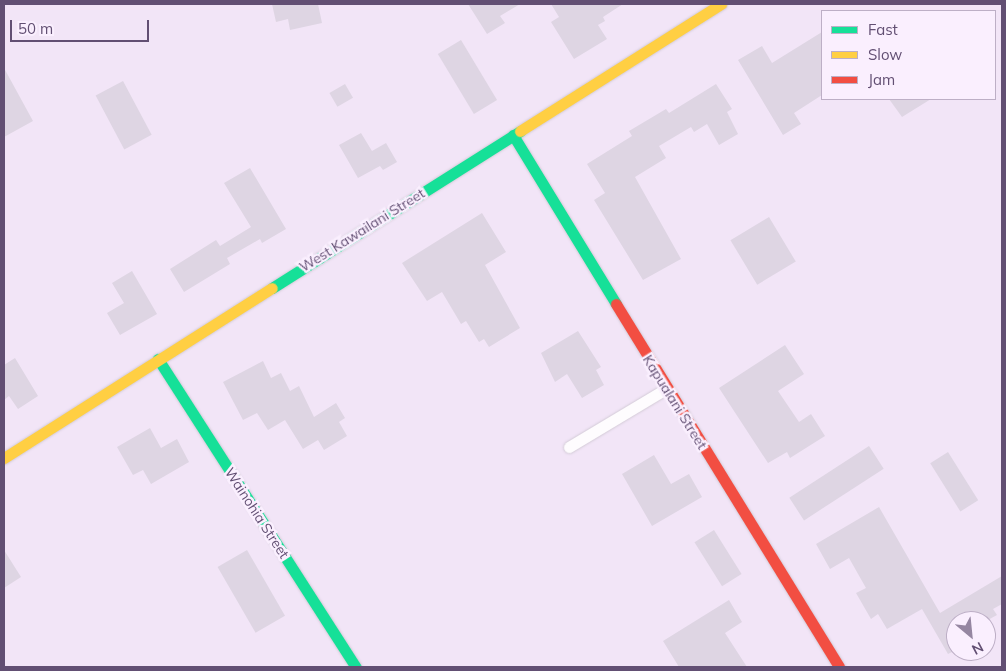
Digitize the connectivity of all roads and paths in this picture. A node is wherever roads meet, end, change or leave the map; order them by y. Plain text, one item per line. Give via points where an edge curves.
1 (721, 4) edge
2 (513, 135) junction
3 (158, 359) junction
4 (667, 388) junction
5 (569, 447) dead end
6 (4, 458) edge
7 (356, 667) edge
8 (839, 667) edge

1 - 2 street, West Kawailani Street
2 - 3 street, West Kawailani Street
2 - 4 street, Kapualani Street
3 - 6 street, West Kawailani Street
3 - 7 street, Wainohia Street
4 - 5 lane
4 - 8 street, Kapualani Street

